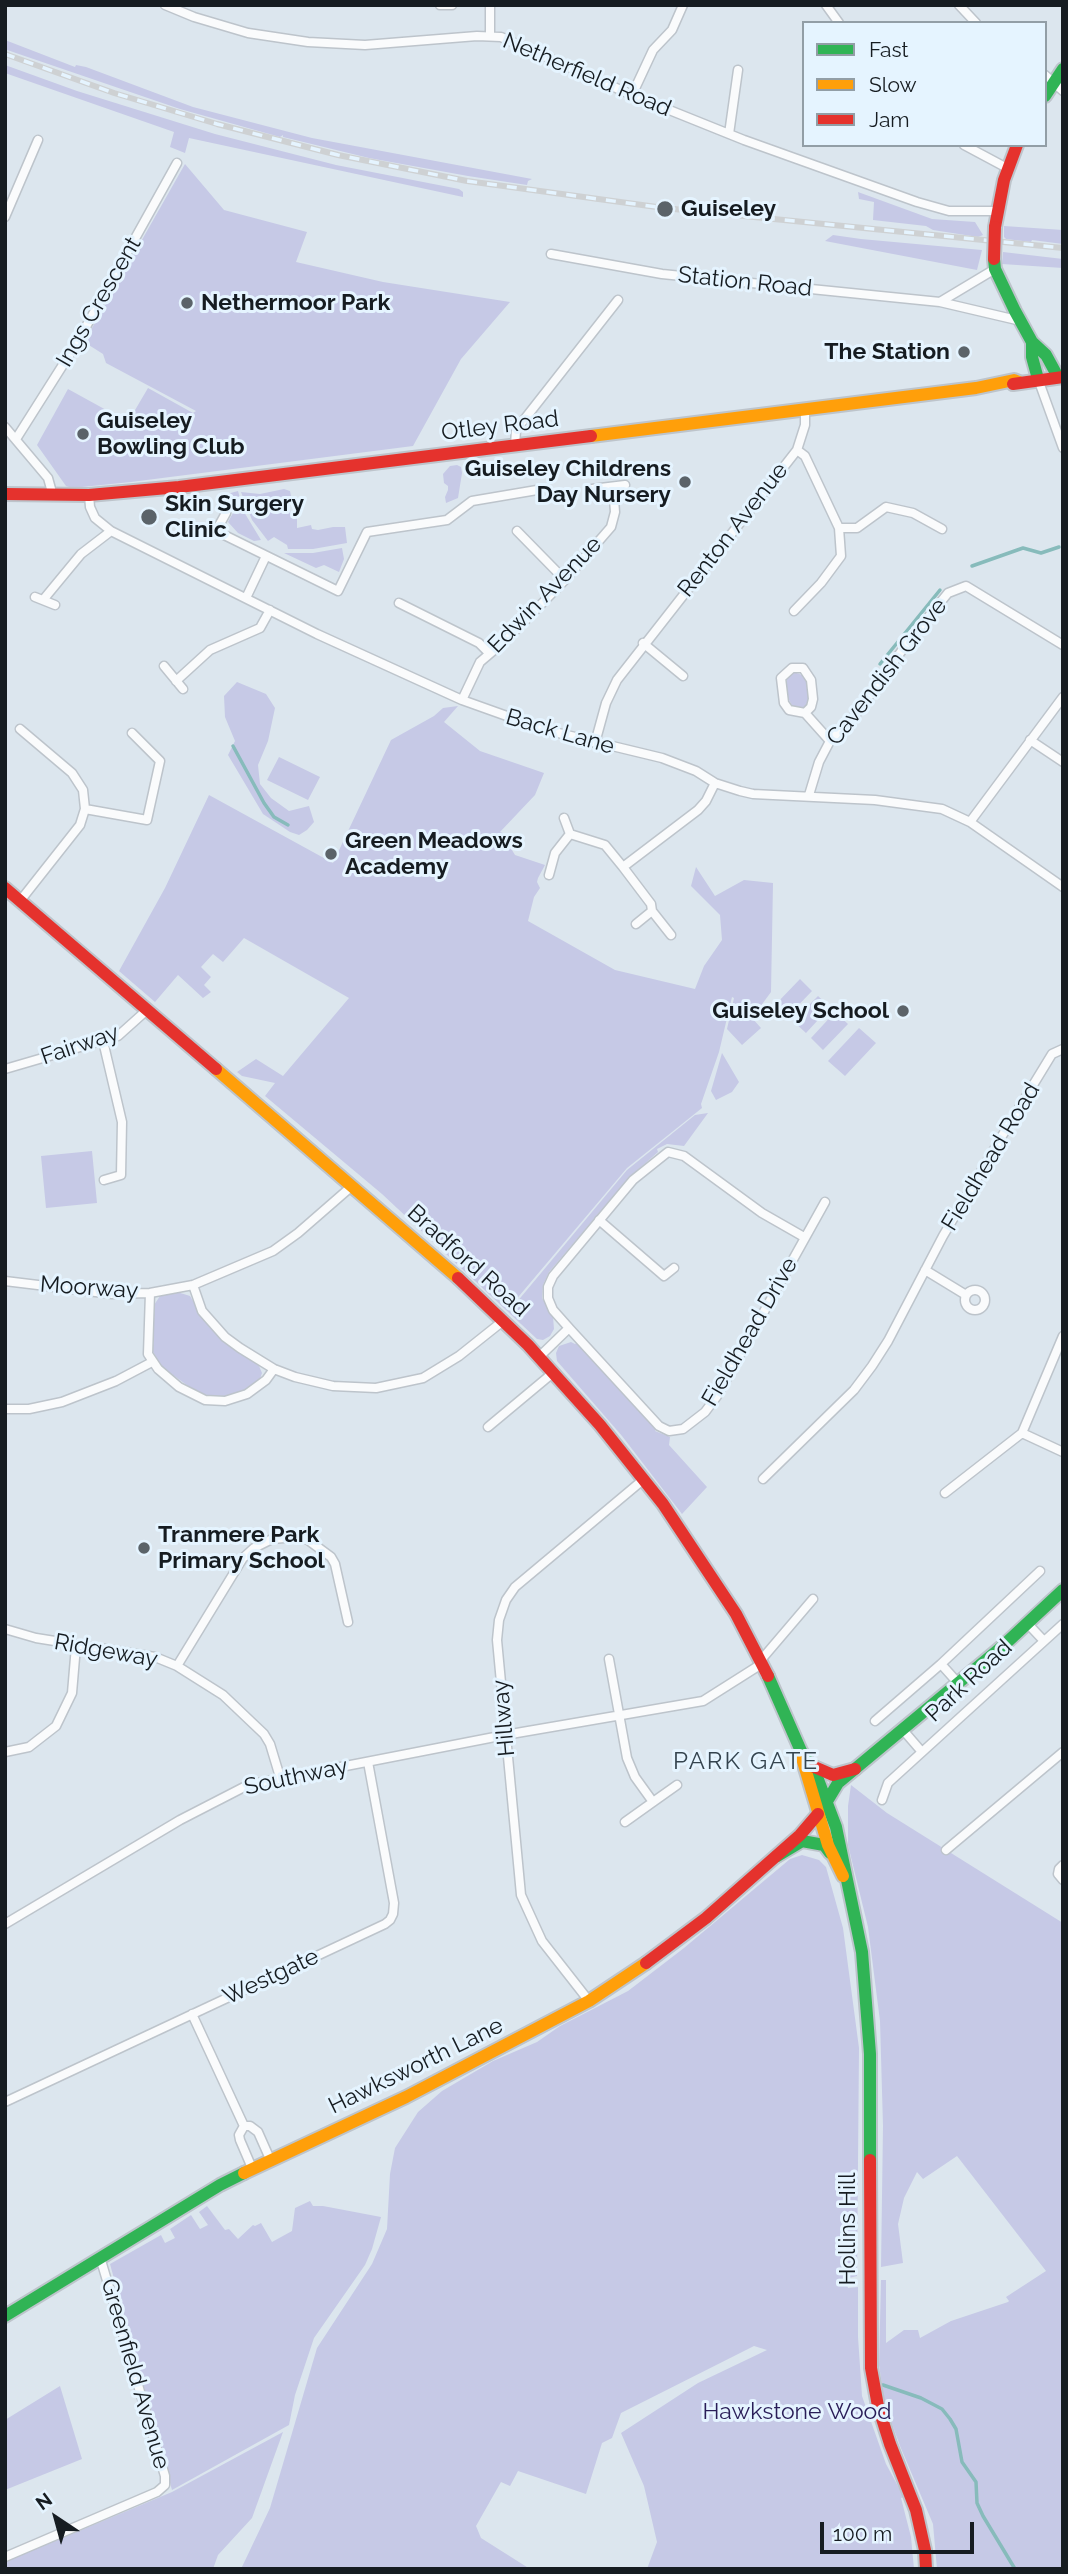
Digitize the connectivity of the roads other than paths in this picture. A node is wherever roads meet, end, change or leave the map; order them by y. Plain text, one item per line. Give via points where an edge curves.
1 (165, 5) edge
2 (440, 5) edge
3 (452, 5) edge
4 (490, 5) edge
5 (683, 5) edge
6 (826, 5) edge
7 (959, 5) edge
8 (838, 21) edge
9 (974, 21) edge
10 (490, 36) junction
11 (1063, 69) edge
12 (738, 70) dead end
13 (1054, 83) edge
14 (632, 95) junction
15 (729, 134) junction
16 (38, 140) dead end
17 (968, 147) edge
18 (1016, 147) edge
19 (177, 163) dead end
20 (1007, 168) junction
21 (997, 211) junction
22 (5, 217) edge
23 (551, 254) dead end
24 (995, 264) junction
25 (618, 300) dead end
26 (940, 302) junction
27 (1021, 321) junction
28 (1032, 342) junction
29 (1060, 377) edge
30 (1038, 379) junction
31 (805, 409) junction
32 (5, 427) edge
33 (16, 439) junction
34 (515, 446) junction
35 (1063, 448) edge
36 (797, 450) junction
37 (625, 485) dead end
38 (613, 486) junction
39 (592, 489) dead end
40 (537, 490) dead end
41 (5, 494) edge
42 (89, 495) junction
43 (53, 496) junction
44 (226, 513) dead end
45 (839, 528) junction
46 (942, 529) dead end
47 (111, 531) junction
48 (517, 531) dead end
49 (267, 556) junction
50 (565, 580) junction
51 (246, 598) junction
52 (399, 603) dead end
53 (55, 605) dead end
54 (270, 610) junction
55 (794, 611) dead end
56 (643, 643) junction
57 (1063, 645) edge
58 (489, 653) junction
59 (164, 666) dead end
60 (683, 676) dead end
61 (176, 681) junction
62 (183, 689) dead end
63 (1063, 697) edge
64 (462, 700) junction
65 (805, 713) junction
66 (20, 729) dead end
67 (132, 733) dead end
68 (1030, 740) junction
69 (830, 741) junction
70 (595, 743) junction
71 (1063, 762) edge
72 (715, 783) junction
73 (809, 795) junction
74 (85, 809) junction
75 (564, 818) dead end
76 (970, 822) junction
77 (570, 834) junction
78 (623, 867) junction
79 (549, 875) dead end
80 (1063, 887) edge
81 (5, 888) edge
82 (20, 901) junction
83 (652, 911) junction
84 (636, 924) dead end
85 (671, 935) dead end
86 (147, 1010) junction
87 (103, 1041) junction
88 (1063, 1049) edge
89 (5, 1069) edge
90 (104, 1180) dead end
91 (352, 1186) junction
92 (825, 1202) dead end
93 (599, 1220) junction
94 (804, 1237) junction
95 (674, 1268) dead end
96 (925, 1270) junction
97 (5, 1281) edge
98 (193, 1285) junction
99 (150, 1293) junction
100 (967, 1295) dead end
101 (503, 1321) junction
102 (569, 1328) junction
103 (1063, 1336) edge
104 (539, 1357) junction
105 (152, 1362) junction
106 (274, 1369) junction
107 (554, 1372) junction
108 (5, 1409) edge
109 (488, 1427) dead end
110 (1023, 1433) junction
111 (1063, 1452) edge
112 (644, 1479) junction
113 (763, 1479) dead end
114 (945, 1493) dead end
115 (1040, 1571) dead end
116 (1063, 1590) edge
117 (813, 1599) dead end
118 (348, 1622) dead end
119 (1028, 1624) junction
120 (1063, 1624) edge
121 (5, 1629) edge
122 (1044, 1640) junction
123 (76, 1646) junction
124 (609, 1659) dead end
125 (762, 1661) junction
126 (941, 1664) junction
127 (177, 1666) junction
128 (958, 1683) junction
129 (619, 1715) junction
130 (875, 1721) dead end
131 (903, 1730) junction
132 (505, 1735) junction
133 (801, 1751) junction
134 (5, 1752) edge
135 (922, 1752) junction
136 (1063, 1752) edge
137 (368, 1762) junction
138 (812, 1766) junction
139 (855, 1769) junction
140 (279, 1777) junction
141 (677, 1785) dead end
142 (882, 1800) dead end
143 (653, 1802) junction
144 (826, 1803) junction
145 (818, 1814) junction
146 (625, 1822) dead end
147 (946, 1850) dead end
148 (777, 1856) junction
149 (833, 1856) junction
150 (1063, 1865) edge
151 (1063, 1880) edge
152 (847, 1882) junction
153 (5, 1924) edge
154 (589, 2001) junction
155 (192, 2014) junction
156 (5, 2102) edge
157 (244, 2126) junction
158 (270, 2159) junction
159 (252, 2168) junction
160 (100, 2256) junction
161 (5, 2316) edge
162 (5, 2557) edge
163 (926, 2569) edge

1 - 10 street, Netherfield Road via 238,30 308,42 365,45
2 - 3 street
4 - 10 street
5 - 14 street via 672,30 653,50
6 - 8 street
7 - 9 street
10 - 14 street, Netherfield Road via 509,39
11 - 13 main road
12 - 15 street
14 - 15 street, Netherfield Road
15 - 21 street, Netherfield Road via 917,202 949,211
16 - 22 street
17 - 20 street
18 - 20 main road
19 - 33 street, Ings Crescent via 78,341
20 - 21 main road
21 - 24 main road, bridge
23 - 26 street, Station Road via 662,274
24 - 26 street
24 - 27 main road
25 - 34 street via 516,430
26 - 27 street, Station Road
27 - 28 main road
28 - 29 main road
28 - 30 main road
29 - 30 main road, Otley Road
30 - 31 main road, Otley Road
30 - 35 street
31 - 34 main road, Otley Road
31 - 36 street, Renton Avenue
32 - 33 street
33 - 43 street via 48,478
34 - 42 main road, Otley Road
36 - 45 street via 805,456
36 - 56 street, Renton Avenue
37 - 38 street
38 - 39 street
38 - 50 street, Edwin Avenue via 611,527
40 - 49 street via 472,501 447,520 367,532 338,591
41 - 43 main road, Otley Road
42 - 43 main road, Otley Road
42 - 47 street, Back Lane via 95,518
44 - 49 street via 216,531
45 - 46 street via 857,528 886,507 913,513
45 - 55 street via 841,556
47 - 51 street, Back Lane
47 - 53 street via 81,554 39,598
48 - 50 street
49 - 51 street
50 - 58 street, Edwin Avenue
51 - 54 street, Back Lane
52 - 58 street via 480,643
54 - 61 street via 260,628 210,650
54 - 64 street, Back Lane
56 - 60 street
56 - 70 street, Renton Avenue via 610,692
57 - 69 street, Cavendish Grove via 966,586 948,593 857,713
58 - 64 street, Edwin Avenue via 476,667
59 - 61 street
61 - 62 street
63 - 68 street
64 - 70 street, Back Lane
65 - 65 street via 813,699 811,680 803,668 792,668 781,678 782,695 789,710
65 - 69 street
66 - 74 street via 72,773 83,790
67 - 74 street via 160,761 146,820
68 - 71 street
68 - 76 street
69 - 73 street, Cavendish Grove via 818,762
70 - 72 street, Back Lane via 662,758
72 - 73 street, Back Lane via 753,794
72 - 78 street via 703,805
73 - 76 street, Back Lane via 932,807
74 - 82 street via 80,825
75 - 77 street
76 - 80 street, Back Lane
77 - 78 street via 605,845
77 - 79 street via 555,853
78 - 83 street
81 - 82 main road, Bradford Road
82 - 86 main road, Bradford Road
83 - 84 street
83 - 85 street
86 - 87 street, Fairway via 118,1036
86 - 91 main road, Bradford Road
87 - 89 street, Fairway
87 - 90 street via 122,1122 121,1175
88 - 96 street, Fieldhead Road via 1052,1054
91 - 98 street, Moorway via 273,1251
91 - 101 main road, Bradford Road
92 - 94 street, Fieldhead Drive
93 - 94 street, Fieldhead Drive via 659,1157 677,1152
93 - 95 street via 664,1276
93 - 102 street, Fieldhead Drive via 548,1287 553,1310
94 - 102 street, Fieldhead Drive via 717,1396 683,1429 669,1431 659,1426
96 - 100 street
96 - 113 street, Fieldhead Road via 888,1341 860,1382
97 - 99 street, Moorway via 74,1291
98 - 99 street, Moorway
98 - 106 street via 198,1304 211,1322
99 - 105 street via 148,1354
101 - 104 main road, Bradford Road
101 - 106 street via 433,1373 386,1387 333,1386
102 - 104 street
103 - 110 street
104 - 107 main road, Bradford Road
105 - 106 street via 179,1387 214,1402 247,1394
105 - 108 street via 62,1402
107 - 109 street
107 - 112 main road, Bradford Road
110 - 111 street
110 - 114 street
112 - 125 main road, Bradford Road via 730,1605
112 - 132 street, Hillway via 529,1574 506,1600 497,1640
115 - 126 street, Park Road
116 - 119 main road, Park Road
117 - 125 street, Southway
118 - 127 street via 331,1557 308,1541 272,1539 243,1558
119 - 122 street, Park Road
119 - 128 main road, Park Road
120 - 122 street, Park Road
121 - 123 street, Ridgeway
122 - 135 street, Park Road
123 - 127 street, Ridgeway via 155,1657
123 - 134 street via 72,1693 56,1726 29,1747
124 - 129 street
125 - 129 street, Southway via 704,1701
125 - 133 main road, Bradford Road
126 - 128 street, Park Road
126 - 130 street, Park Road
127 - 140 street, Ridgeway via 223,1695 264,1734
128 - 131 main road, Park Road
129 - 132 street, Southway
129 - 143 street via 632,1770
131 - 135 street, Park Road
131 - 139 main road, Park Road
132 - 137 street, Southway
132 - 154 street, Hillway via 521,1895 542,1941
133 - 138 main road, Bradford Road
133 - 145 main road, Bradford Road
135 - 142 street, Park Road via 888,1783
136 - 147 street
137 - 140 street, Southway
137 - 155 street, Westgate via 394,1903 390,1920
138 - 139 main road via 833,1775
138 - 144 main road, Bradford Road
139 - 144 main road, Park Road via 838,1783
140 - 153 street, Southway via 227,1794
141 - 143 street
143 - 146 street
144 - 145 main road, Park Road
144 - 152 main road, Hollins Hill
145 - 148 main road, Hawksworth Lane
145 - 149 main road, Hollins Hill
148 - 149 main road via 808,1841 824,1845
148 - 154 main road, Hawksworth Lane via 684,1935
149 - 152 main road, Hollins Hill
150 - 151 street via 1058,1874
152 - 163 main road, Hollins Hill via 862,1952 870,2054 871,2368 890,2444 916,2510
154 - 158 main road, Hawksworth Lane via 406,2097
155 - 156 street, Westgate
155 - 157 street
157 - 158 street via 258,2132
157 - 159 street via 239,2135
158 - 159 main road, Hawksworth Lane
159 - 160 main road, Hawksworth Lane
160 - 161 main road, Hawksworth Lane
160 - 162 street, Greenfield Avenue via 165,2485

